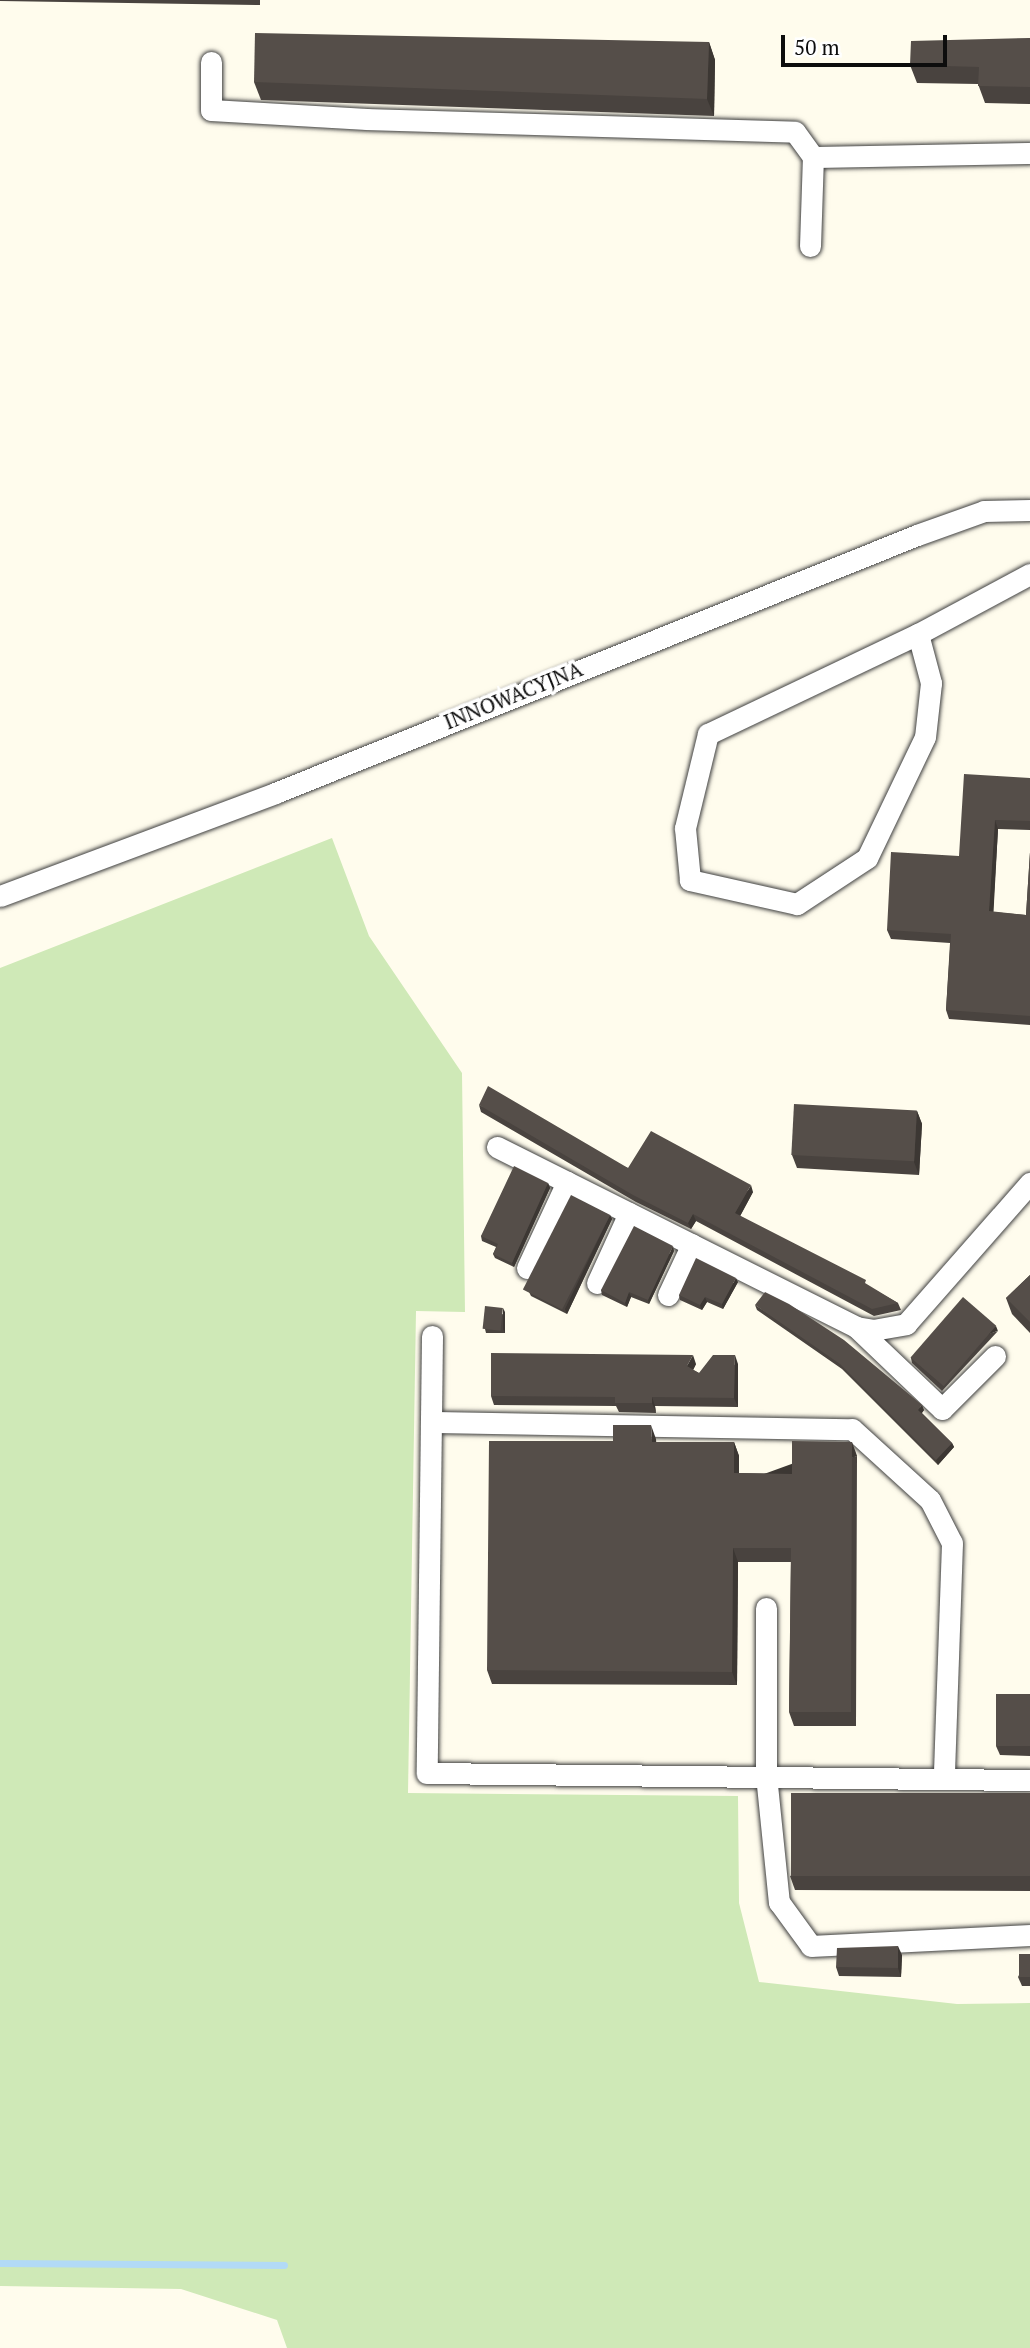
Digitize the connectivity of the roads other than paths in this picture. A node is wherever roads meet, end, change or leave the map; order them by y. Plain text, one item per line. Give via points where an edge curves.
1 (211, 62) dead end
2 (1030, 153) edge
3 (813, 157) junction
4 (810, 246) dead end
5 (1030, 510) edge
6 (1030, 574) edge
7 (918, 634) junction
8 (0, 896) edge
9 (497, 1147) dead end
10 (566, 1182) junction
11 (1030, 1183) edge
12 (629, 1213) junction
13 (692, 1244) junction
14 (527, 1268) dead end
15 (597, 1283) dead end
16 (668, 1295) dead end
17 (856, 1327) junction
18 (432, 1336) dead end
19 (995, 1356) dead end
20 (431, 1422) junction
21 (766, 1608) dead end
22 (766, 1775) junction
23 (944, 1777) junction
24 (1030, 1780) edge
25 (1030, 1935) edge

1 - 3 street via 211,110 795,132
2 - 3 street
3 - 4 street
5 - 8 street, INNOWACYJNA via 984,511 917,535 275,793
6 - 7 street
7 - 7 street via 708,734 685,828 690,880 797,904 867,858 925,737 931,683
9 - 10 street
10 - 12 street
10 - 14 street
11 - 17 street via 906,1324 873,1330
12 - 13 street
12 - 15 street
13 - 16 street
13 - 17 street
17 - 19 street via 942,1409
18 - 20 street
20 - 22 street via 427,1773
20 - 23 street via 852,1430 930,1500 952,1544
21 - 22 street
22 - 23 street
22 - 25 street via 779,1902 811,1946
23 - 24 street

